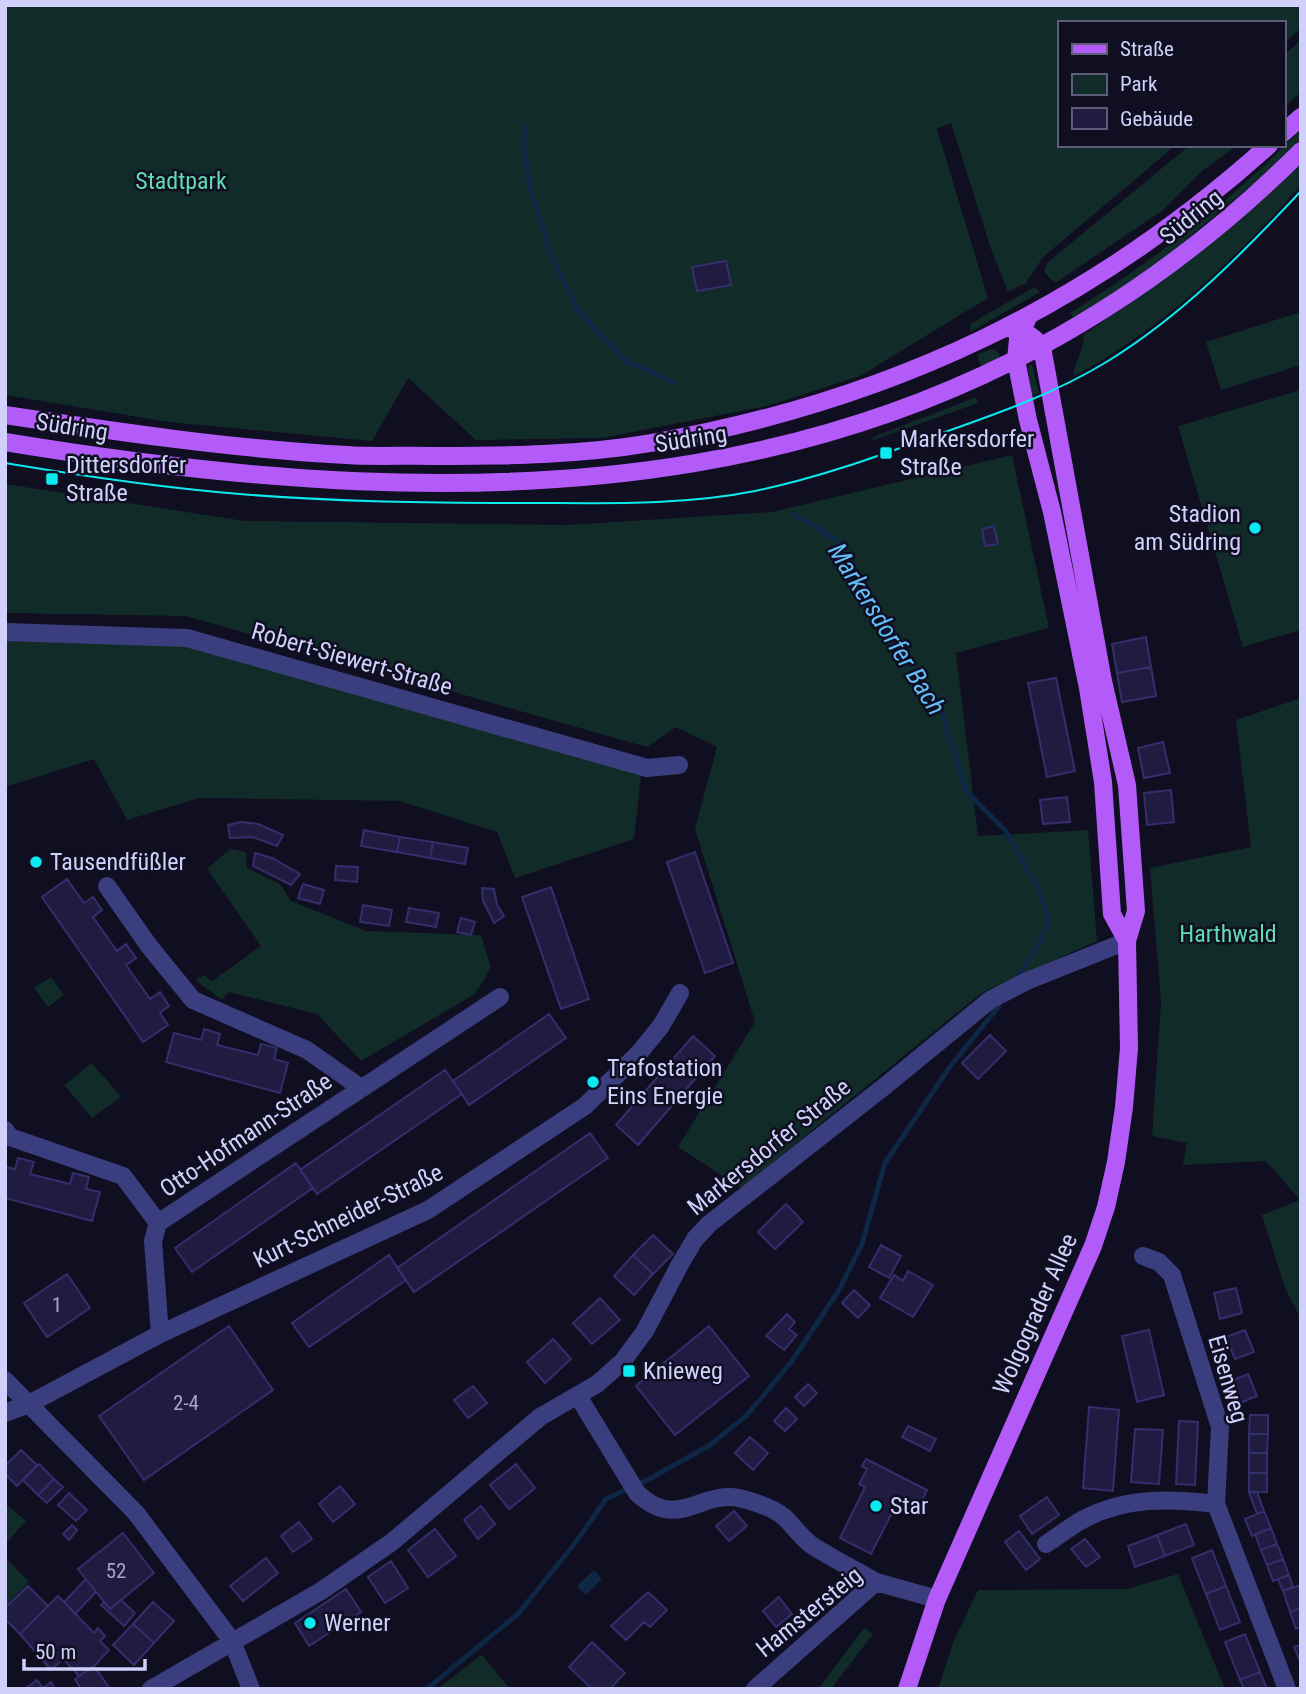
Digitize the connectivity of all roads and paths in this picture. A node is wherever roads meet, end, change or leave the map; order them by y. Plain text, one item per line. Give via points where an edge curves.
1 (1301, 117) edge
2 (1285, 131) edge
3 (1267, 147) edge
4 (1301, 151) edge
5 (1019, 324) junction
6 (1042, 347) junction
7 (1016, 360) junction
8 (5, 415) edge
9 (5, 442) edge
10 (5, 632) edge
11 (678, 765) dead end
12 (107, 886) dead end
13 (1127, 941) junction
14 (680, 993) dead end
15 (500, 997) dead end
16 (361, 1088) junction
17 (5, 1130) edge
18 (158, 1223) junction
19 (1143, 1256) dead end
20 (160, 1334) junction
21 (5, 1380) edge
22 (578, 1396) junction
23 (29, 1404) junction
24 (5, 1413) edge
25 (1216, 1504) junction
26 (1046, 1544) dead end
27 (876, 1582) junction
28 (937, 1598) junction
29 (232, 1641) junction
30 (151, 1689) edge
31 (251, 1689) edge
32 (755, 1689) edge
33 (907, 1689) edge
34 (1287, 1689) edge

1 - 2 main road
3 - 5 main road, Südring via 1137,250
4 - 6 main road, Südring via 1195,247
5 - 6 main road
5 - 7 main road
5 - 8 main road, Südring via 901,376 825,402 649,443 565,452 350,455 250,447
6 - 7 main road, Südring
6 - 13 main road via 1097,654 1127,785 1136,911
7 - 9 main road, Südring via 879,418 808,439 694,464 562,481 415,484 304,479 166,466
7 - 13 main road via 1088,688 1103,782 1112,914
10 - 11 street, Robert-Siewert-Straße via 187,638 647,768
12 - 16 street, Otto-Hofmann-Straße via 193,1000 307,1050
13 - 22 street, Markersdorfer Straße via 990,1000 709,1224 695,1239 645,1331 622,1362
13 - 28 main road, Wolgograder Allee via 1129,1048 1106,1207 1093,1246
14 - 20 street, Kurt-Schneider-Straße via 639,1053 585,1106 428,1210
15 - 16 street, Otto-Hofmann-Straße
16 - 18 street, Otto-Hofmann-Straße
17 - 18 street, Otto-Hofmann-Straße via 10,1137 123,1176
18 - 20 street, Otto-Hofmann-Straße via 153,1241
19 - 25 street, Eisenweg via 1159,1262 1172,1275 1220,1427
20 - 23 street, Kurt-Schneider-Straße
21 - 23 street
22 - 27 street via 637,1493 648,1503 663,1509 688,1509 717,1498 737,1498 781,1514 808,1542
22 - 29 street, Markersdorfer Straße via 540,1417 392,1542 321,1591
23 - 24 street
23 - 29 street via 136,1513
25 - 26 street via 1176,1499 1135,1502 1084,1519
25 - 34 street, Eisenweg
27 - 28 street, Hamstersteig
27 - 32 street, Hamstersteig
28 - 33 main road, Wolgograder Allee
29 - 30 street, Markersdorfer Straße
29 - 31 street

